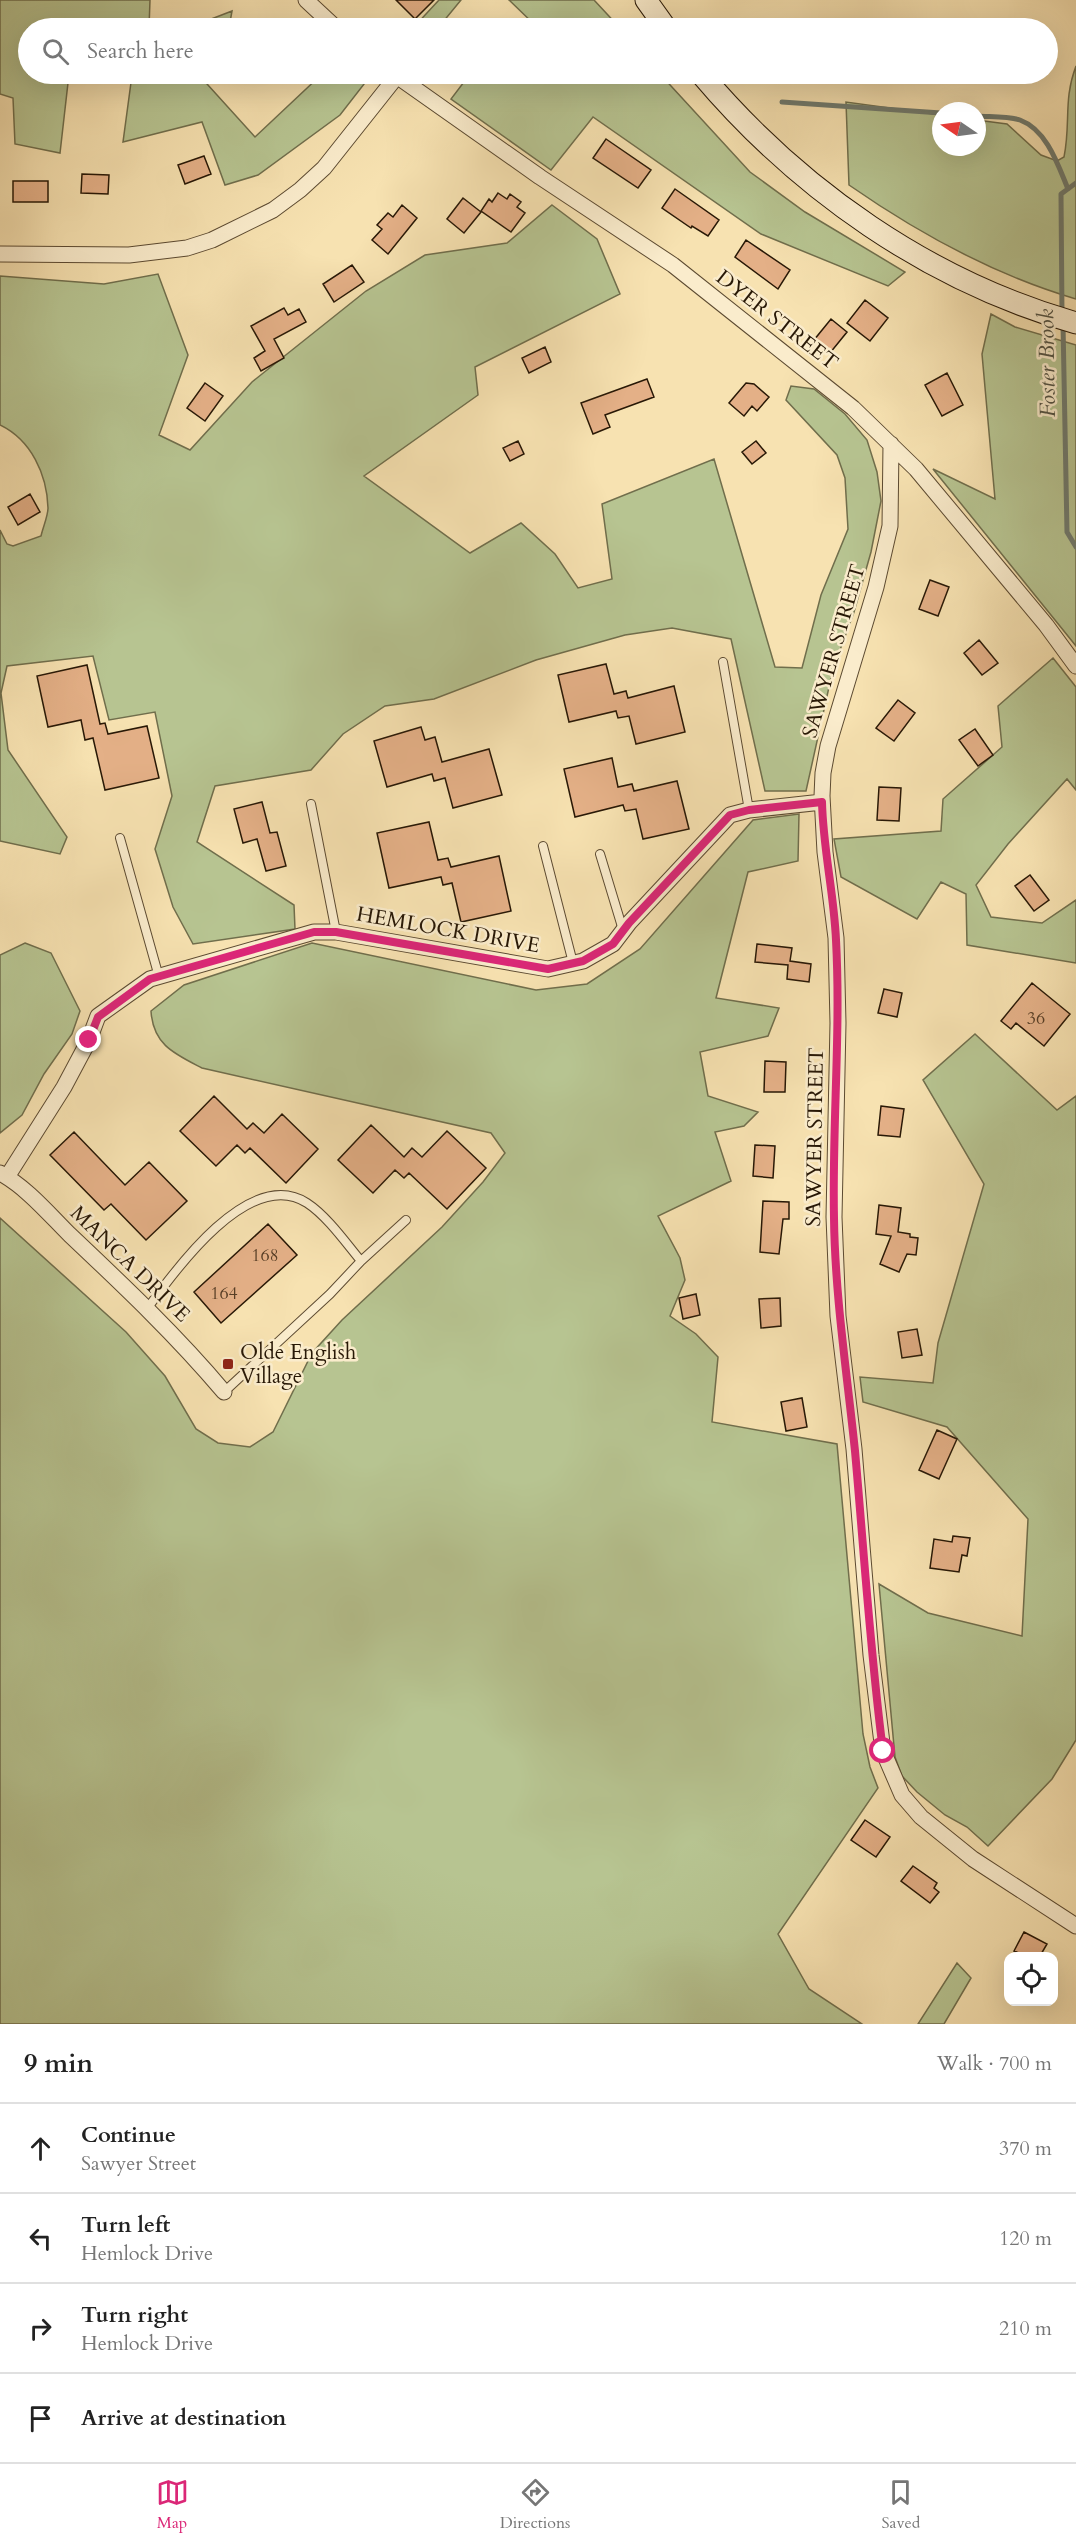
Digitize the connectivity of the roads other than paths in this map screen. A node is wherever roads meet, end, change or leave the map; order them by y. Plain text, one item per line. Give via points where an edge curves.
1 (306, 0) edge
2 (646, 0) edge
3 (325, 18) edge
4 (659, 18) edge
5 (389, 84) edge
6 (409, 84) edge
7 (710, 84) edge
8 (0, 254) edge
9 (1068, 320) edge
10 (891, 444) junction
11 (723, 662) dead end
12 (1076, 666) edge
13 (822, 802) junction
14 (310, 804) dead end
15 (749, 810) junction
16 (120, 838) dead end
17 (543, 846) dead end
18 (600, 854) dead end
19 (623, 931) junction
20 (336, 932) junction
21 (573, 963) junction
22 (159, 976) junction
23 (4, 1175) edge
24 (406, 1220) dead end
25 (361, 1261) junction
26 (147, 1309) junction
27 (224, 1392) joint
28 (1076, 1926) edge

1 - 3 street
2 - 4 main road
5 - 8 street via 324,168 300,190 273,210 212,240 187,248 129,255
6 - 10 street, DYER STREET via 673,265 853,408
7 - 9 main road via 776,154 863,221 988,290
10 - 12 street, DYER STREET via 1046,625
10 - 13 street, SAWYER STREET via 890,526 828,746
11 - 15 lane
13 - 15 street, HEMLOCK DRIVE
13 - 28 street, SAWYER STREET via 836,938 834,1217 838,1316 883,1751 902,1795 921,1817 973,1859
14 - 20 lane
15 - 19 street, HEMLOCK DRIVE via 730,815
16 - 22 lane
17 - 21 lane
18 - 19 lane
19 - 21 street, HEMLOCK DRIVE via 613,944
20 - 21 street, HEMLOCK DRIVE via 548,969
20 - 22 street, HEMLOCK DRIVE via 314,932
22 - 23 street, HEMLOCK DRIVE via 98,1017 68,1080
23 - 26 street, MANCA DRIVE
24 - 25 lane
25 - 26 lane via 308,1203 280,1196 261,1199 241,1207 209,1235 170,1276
25 - 27 lane
26 - 27 street, MANCA DRIVE

